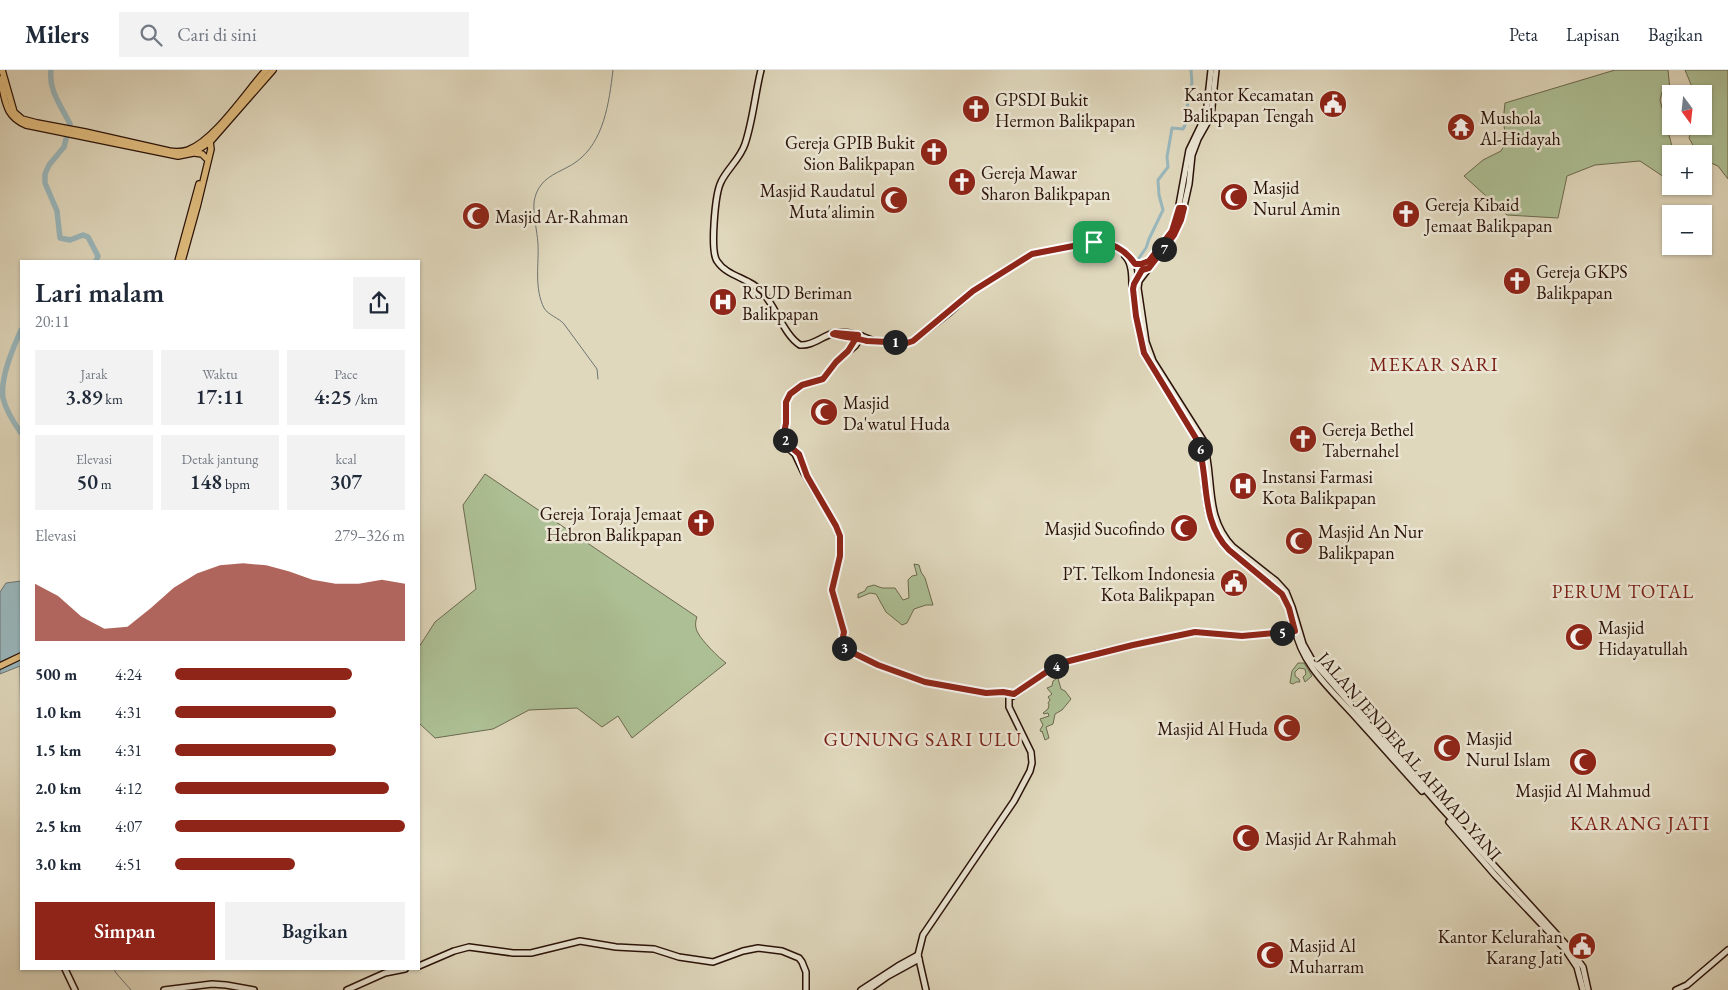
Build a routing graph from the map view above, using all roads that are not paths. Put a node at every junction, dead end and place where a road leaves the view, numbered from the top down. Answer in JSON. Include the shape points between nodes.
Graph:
{"nodes":[{"id":1,"x":2,"y":70,"type":"edge"},
{"id":2,"x":266,"y":70,"type":"edge"},
{"id":3,"x":273,"y":70,"type":"edge"},
{"id":4,"x":761,"y":70,"type":"edge"},
{"id":5,"x":1211,"y":70,"type":"edge"},
{"id":6,"x":1216,"y":70,"type":"edge"},
{"id":7,"x":0,"y":79,"type":"edge"},
{"id":8,"x":60,"y":130,"type":"junction"},
{"id":9,"x":77,"y":133,"type":"junction"},
{"id":10,"x":206,"y":142,"type":"junction"},
{"id":11,"x":193,"y":153,"type":"junction"},
{"id":12,"x":206,"y":158,"type":"junction"},
{"id":13,"x":1181,"y":208,"type":"junction"},
{"id":14,"x":1115,"y":246,"type":"junction"},
{"id":15,"x":178,"y":260,"type":"edge"},
{"id":16,"x":182,"y":260,"type":"edge"},
{"id":17,"x":1149,"y":261,"type":"junction"},
{"id":18,"x":1135,"y":264,"type":"junction"},
{"id":19,"x":1149,"y":268,"type":"junction"},
{"id":20,"x":1137,"y":270,"type":"junction"},
{"id":21,"x":1139,"y":279,"type":"junction"},
{"id":22,"x":1133,"y":289,"type":"junction"},
{"id":23,"x":859,"y":337,"type":"junction"},
{"id":24,"x":1292,"y":620,"type":"junction"},
{"id":25,"x":1295,"y":631,"type":"junction"},
{"id":26,"x":20,"y":658,"type":"edge"},
{"id":27,"x":0,"y":668,"type":"edge"},
{"id":28,"x":1012,"y":695,"type":"junction"},
{"id":29,"x":921,"y":941,"type":"junction"},
{"id":30,"x":1728,"y":950,"type":"edge"},
{"id":31,"x":919,"y":957,"type":"junction"},
{"id":32,"x":907,"y":963,"type":"junction"},
{"id":33,"x":420,"y":966,"type":"edge"},
{"id":34,"x":922,"y":968,"type":"junction"},
{"id":35,"x":65,"y":970,"type":"edge"},
{"id":36,"x":400,"y":970,"type":"edge"},
{"id":37,"x":75,"y":990,"type":"edge"},
{"id":38,"x":164,"y":990,"type":"edge"},
{"id":39,"x":254,"y":990,"type":"edge"},
{"id":40,"x":347,"y":990,"type":"edge"},
{"id":41,"x":804,"y":990,"type":"edge"},
{"id":42,"x":861,"y":990,"type":"edge"},
{"id":43,"x":868,"y":990,"type":"edge"},
{"id":44,"x":926,"y":990,"type":"edge"},
{"id":45,"x":1583,"y":990,"type":"edge"},
{"id":46,"x":1588,"y":990,"type":"edge"},
{"id":47,"x":1676,"y":990,"type":"edge"}],
"edges":[{"from":1,"to":8,"type":"main road","via":[[18,116]]},
{"from":2,"to":10,"type":"main road"},
{"from":3,"to":10,"type":"main road"},
{"from":4,"to":23,"type":"main road","via":[[744,147],[718,188],[714,255],[724,268],[762,292],[800,345],[808,345],[833,334]]},
{"from":5,"to":13,"type":"main road","name":"JALAN JENDERAL AHMAD YANI","via":[[1206,112],[1189,150]]},
{"from":6,"to":13,"type":"main road","name":"JALAN JENDERAL AHMAD YANI","via":[[1211,116],[1192,155],[1189,184]]},
{"from":7,"to":8,"type":"main road","via":[[12,116],[26,125]]},
{"from":8,"to":9,"type":"main road"},
{"from":9,"to":10,"type":"main road","via":[[174,152],[186,151]]},
{"from":9,"to":11,"type":"main road","via":[[168,156]]},
{"from":10,"to":11,"type":"main road"},
{"from":10,"to":12,"type":"main road"},
{"from":10,"to":16,"type":"main road","via":[[211,149]]},
{"from":11,"to":12,"type":"main road"},
{"from":12,"to":15,"type":"main road"},
{"from":13,"to":17,"type":"main road","name":"JALAN JENDERAL AHMAD YANI","via":[[1172,231]]},
{"from":13,"to":19,"type":"main road","name":"JALAN JENDERAL AHMAD YANI","via":[[1181,220],[1174,235]]},
{"from":14,"to":18,"type":"main road"},
{"from":14,"to":20,"type":"main road"},
{"from":14,"to":23,"type":"main road","via":[[1094,242],[1032,254],[973,291],[913,341],[874,341]]},
{"from":17,"to":18,"type":"main road"},
{"from":17,"to":20,"type":"main road","name":"JALAN JENDERAL AHMAD YANI"},
{"from":18,"to":20,"type":"main road"},
{"from":19,"to":20,"type":"main road"},
{"from":19,"to":21,"type":"main road","name":"JALAN JENDERAL AHMAD YANI"},
{"from":20,"to":21,"type":"main road","name":"JALAN JENDERAL AHMAD YANI"},
{"from":20,"to":22,"type":"main road"},
{"from":21,"to":22,"type":"main road","name":"JALAN JENDERAL AHMAD YANI"},
{"from":21,"to":46,"type":"main road","name":"JALAN JENDERAL AHMAD YANI","via":[[1149,351],[1202,440],[1207,453],[1212,505],[1218,526],[1227,540],[1276,581],[1290,599],[1303,644],[1312,660],[1569,948],[1582,967]]},
{"from":22,"to":24,"type":"main road","name":"JALAN JENDERAL AHMAD YANI","via":[[1144,353],[1197,440],[1202,454],[1214,530],[1229,550],[1282,594]]},
{"from":23,"to":28,"type":"main road","via":[[855,346],[836,362],[823,379],[802,385],[790,394],[786,402],[784,433],[787,444],[799,454],[840,539],[840,556],[832,590],[844,632],[841,647],[925,682]]},
{"from":24,"to":25,"type":"main road","name":"JALAN JENDERAL AHMAD YANI"},
{"from":24,"to":28,"type":"main road","via":[[1285,630],[1243,634],[1195,629],[1080,655],[1051,666]]},
{"from":25,"to":28,"type":"main road","via":[[1242,636],[1195,632],[1123,647],[1062,663]]},
{"from":25,"to":45,"type":"main road","name":"JALAN JENDERAL AHMAD YANI","via":[[1302,651],[1318,674],[1495,875],[1565,949],[1577,967]]},
{"from":26,"to":27,"type":"main road"},
{"from":28,"to":29,"type":"main road","via":[[1008,703],[1031,752],[1030,772],[1014,801],[927,927]]},
{"from":29,"to":31,"type":"main road"},
{"from":29,"to":32,"type":"main road"},
{"from":30,"to":47,"type":"main road","via":[[1687,985]]},
{"from":31,"to":32,"type":"main road"},
{"from":31,"to":34,"type":"main road"},
{"from":32,"to":34,"type":"main road"},
{"from":32,"to":42,"type":"main road"},
{"from":32,"to":43,"type":"main road"},
{"from":33,"to":41,"type":"main road","via":[[465,948],[531,954],[580,941],[654,949],[713,962],[753,948],[774,949],[802,962]]},
{"from":34,"to":44,"type":"main road"},
{"from":35,"to":37,"type":"main road"},
{"from":36,"to":40,"type":"main road"},
{"from":38,"to":39,"type":"main road","via":[[212,984]]}]}
